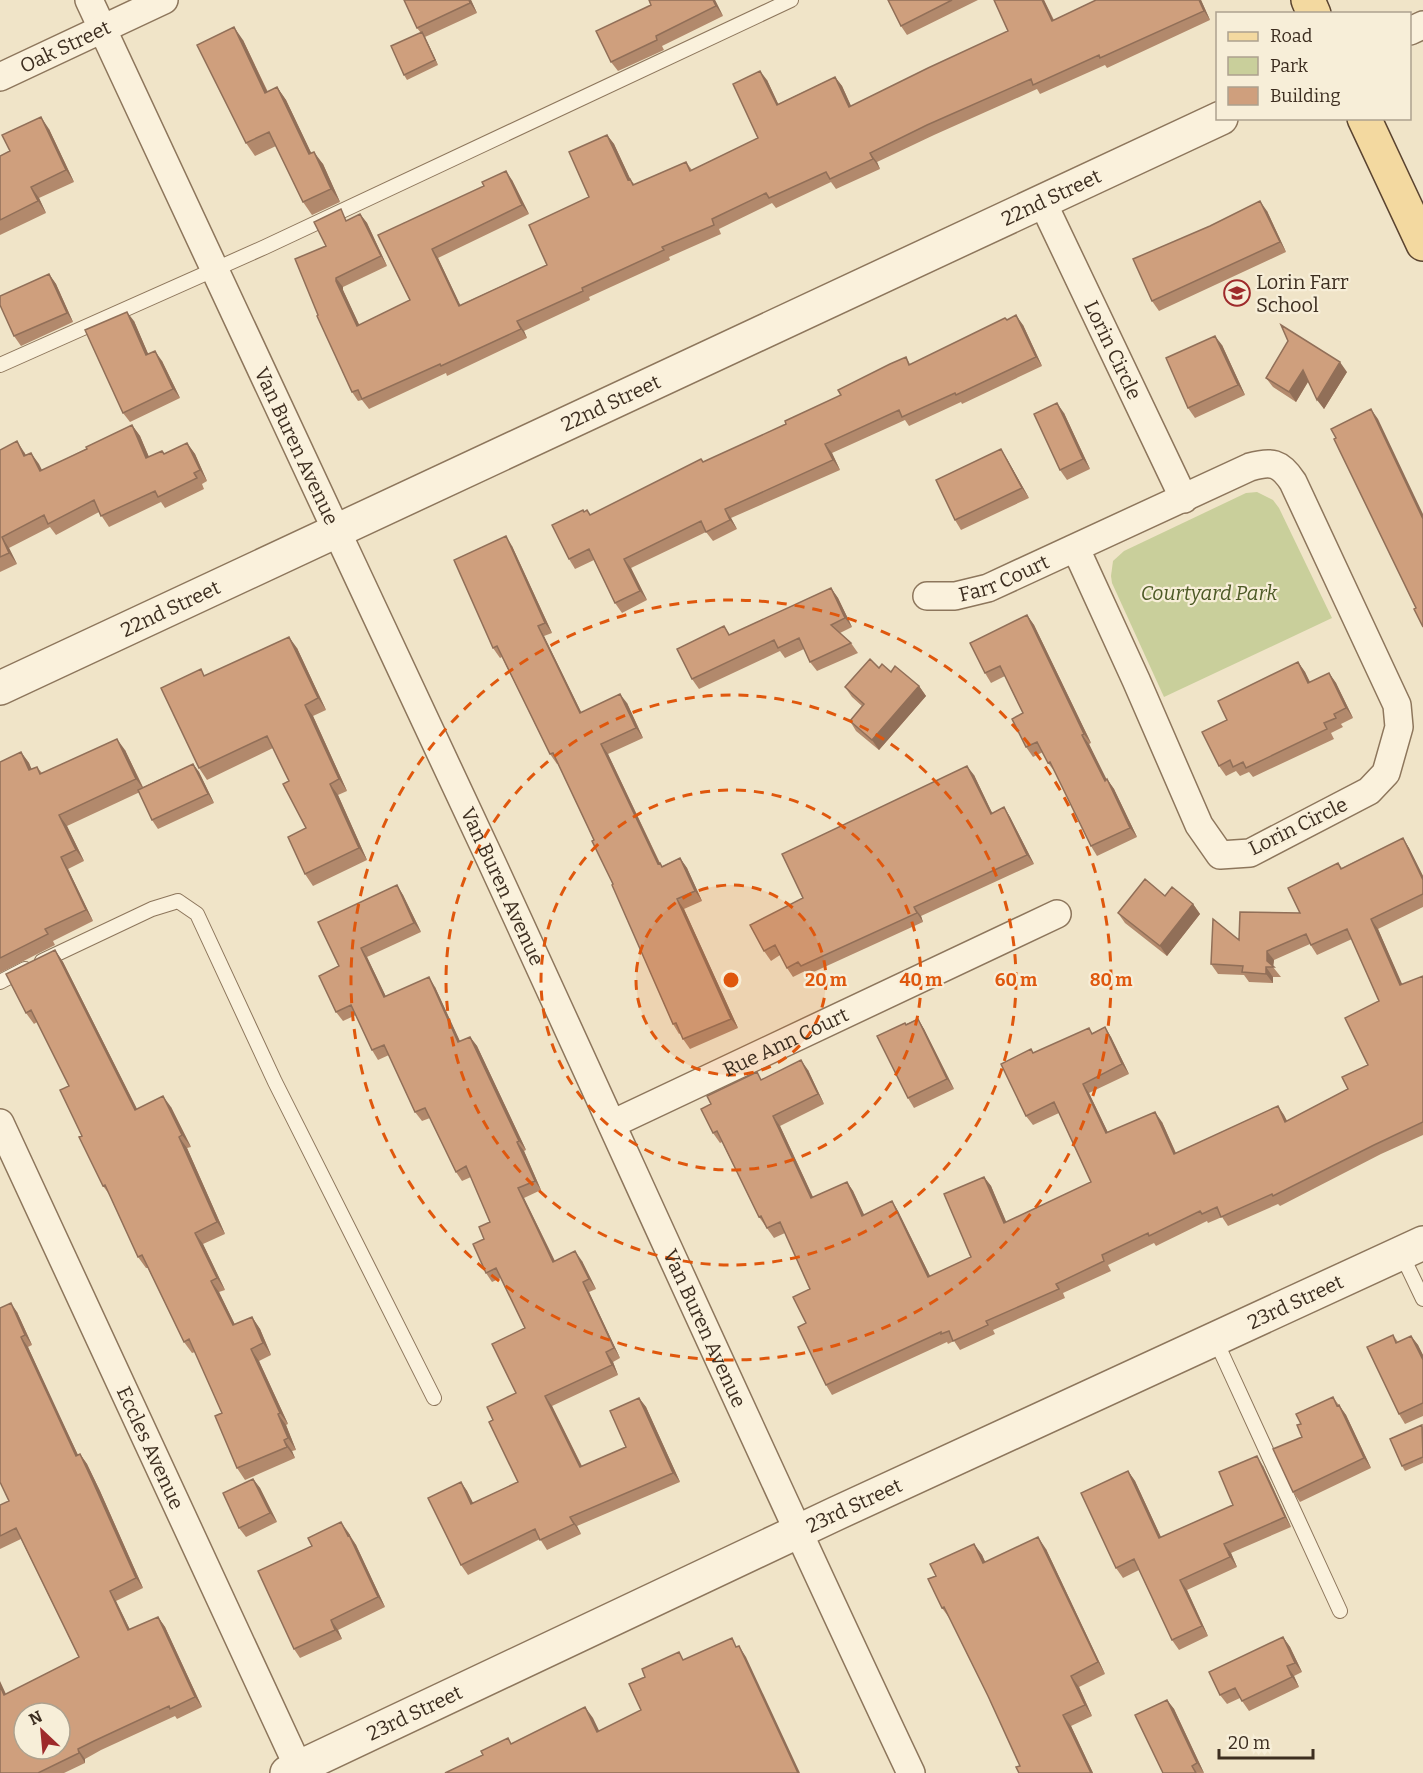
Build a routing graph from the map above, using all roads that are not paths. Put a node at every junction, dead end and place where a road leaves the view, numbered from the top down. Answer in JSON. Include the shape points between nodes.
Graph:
{"nodes":[{"id":1,"x":89,"y":0,"type":"edge"},
{"id":2,"x":164,"y":0,"type":"edge"},
{"id":3,"x":790,"y":0,"type":"edge"},
{"id":4,"x":102,"y":28,"type":"junction"},
{"id":5,"x":0,"y":77,"type":"edge"},
{"id":6,"x":1217,"y":120,"type":"edge"},
{"id":7,"x":1365,"y":120,"type":"edge"},
{"id":8,"x":1042,"y":201,"type":"junction"},
{"id":9,"x":1423,"y":244,"type":"edge"},
{"id":10,"x":215,"y":269,"type":"junction"},
{"id":11,"x":0,"y":365,"type":"edge"},
{"id":12,"x":1184,"y":499,"type":"junction"},
{"id":13,"x":337,"y":531,"type":"junction"},
{"id":14,"x":1076,"y":549,"type":"junction"},
{"id":15,"x":927,"y":596,"type":"dead end"},
{"id":16,"x":0,"y":688,"type":"edge"},
{"id":17,"x":1057,"y":914,"type":"dead end"},
{"id":18,"x":0,"y":982,"type":"edge"},
{"id":19,"x":0,"y":1123,"type":"edge"},
{"id":20,"x":612,"y":1124,"type":"junction"},
{"id":21,"x":1412,"y":1248,"type":"edge"},
{"id":22,"x":1423,"y":1299,"type":"edge"},
{"id":23,"x":1215,"y":1339,"type":"junction"},
{"id":24,"x":434,"y":1398,"type":"dead end"},
{"id":25,"x":797,"y":1532,"type":"junction"},
{"id":26,"x":1340,"y":1611,"type":"dead end"},
{"id":27,"x":296,"y":1771,"type":"edge"},
{"id":28,"x":911,"y":1773,"type":"edge"}],
"edges":[{"from":1,"to":4,"type":"street","name":"Van Buren Avenue"},
{"from":2,"to":4,"type":"street","name":"Oak Street"},
{"from":3,"to":10,"type":"lane"},
{"from":4,"to":5,"type":"street","name":"Oak Street"},
{"from":4,"to":10,"type":"street","name":"Van Buren Avenue"},
{"from":6,"to":8,"type":"street","name":"22nd Street"},
{"from":7,"to":9,"type":"main road"},
{"from":8,"to":12,"type":"street","name":"Lorin Circle"},
{"from":8,"to":13,"type":"street","name":"22nd Street"},
{"from":10,"to":11,"type":"lane"},
{"from":10,"to":13,"type":"street","name":"Van Buren Avenue"},
{"from":12,"to":14,"type":"street","name":"Lorin Circle"},
{"from":12,"to":14,"type":"street","name":"Lorin Circle","via":[[1257,465],[1276,464],[1286,471],[1397,705],[1399,727],[1386,773],[1369,791],[1250,853],[1221,855],[1199,825]]},
{"from":13,"to":16,"type":"street","name":"22nd Street"},
{"from":13,"to":20,"type":"street","name":"Van Buren Avenue"},
{"from":14,"to":15,"type":"street","name":"Farr Court","via":[[988,588],[955,596]]},
{"from":17,"to":20,"type":"street","name":"Rue Ann Court"},
{"from":18,"to":24,"type":"lane","via":[[152,909],[178,901],[197,914],[275,1082]]},
{"from":19,"to":27,"type":"street","name":"Eccles Avenue"},
{"from":20,"to":25,"type":"street","name":"Van Buren Avenue"},
{"from":21,"to":22,"type":"lane"},
{"from":21,"to":23,"type":"street","name":"23rd Street"},
{"from":23,"to":25,"type":"street","name":"23rd Street"},
{"from":23,"to":26,"type":"lane"},
{"from":25,"to":27,"type":"street","name":"23rd Street"},
{"from":25,"to":28,"type":"street","name":"Van Buren Avenue"}]}
